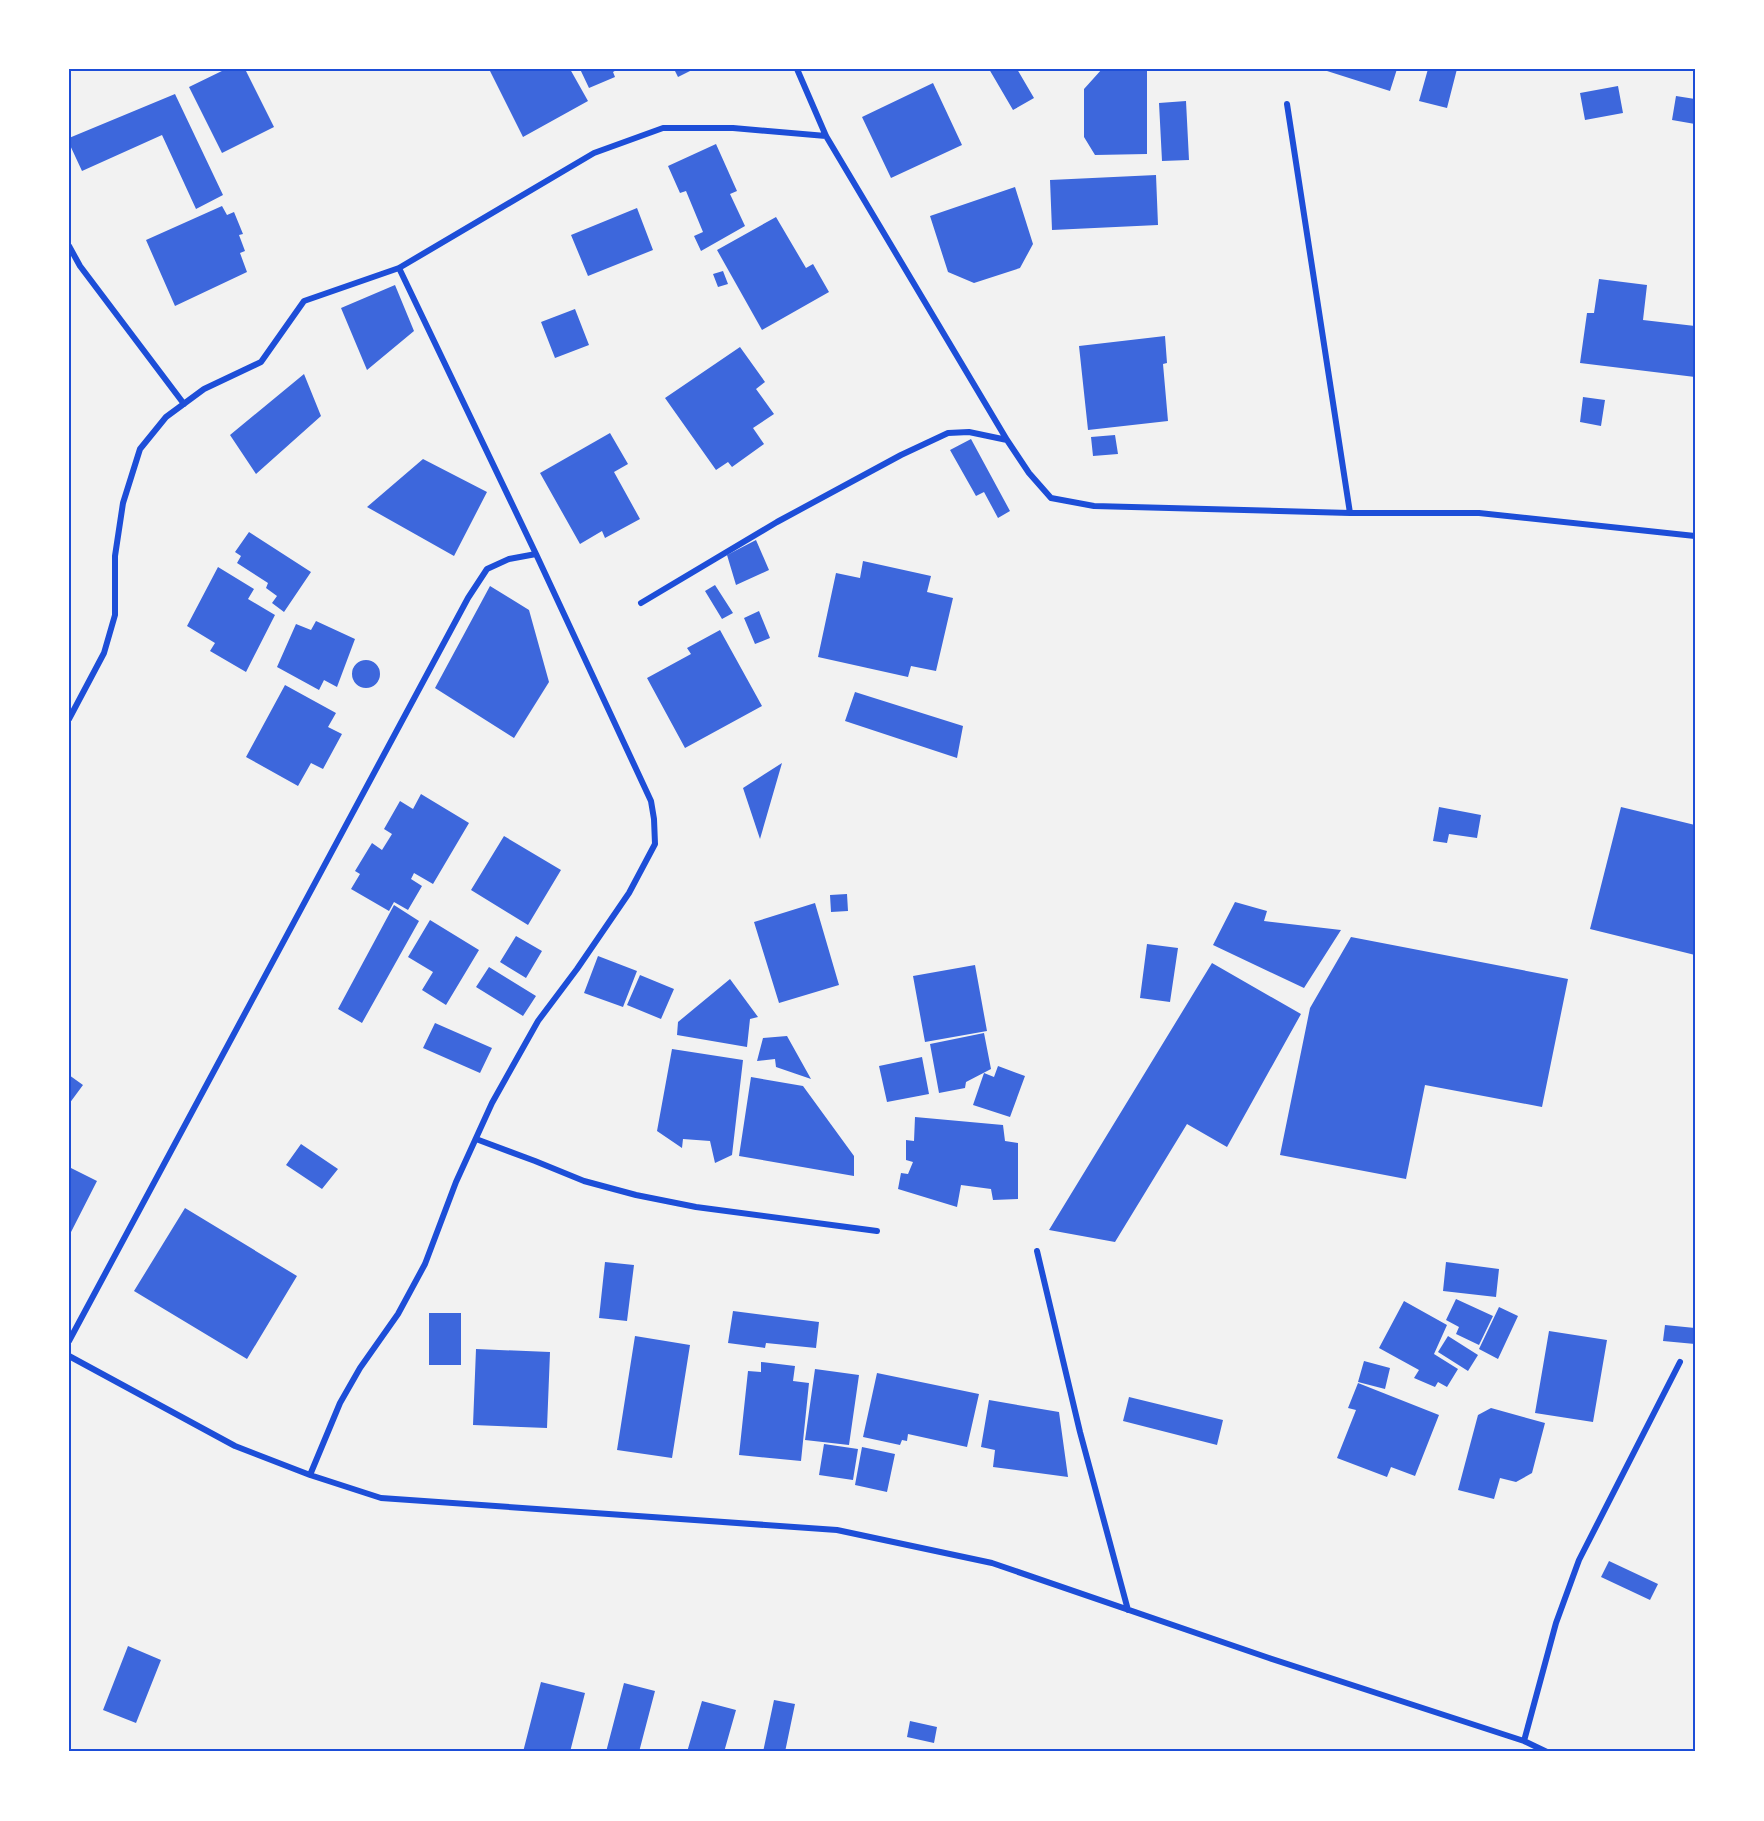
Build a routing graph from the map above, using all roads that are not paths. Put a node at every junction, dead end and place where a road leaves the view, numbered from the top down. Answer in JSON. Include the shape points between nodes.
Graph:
{"nodes":[{"id":1,"x":797,"y":69,"type":"edge"},
{"id":2,"x":1287,"y":104,"type":"dead end"},
{"id":3,"x":826,"y":136,"type":"junction"},
{"id":4,"x":69,"y":246,"type":"edge"},
{"id":5,"x":399,"y":268,"type":"junction"},
{"id":6,"x":184,"y":404,"type":"junction"},
{"id":7,"x":1007,"y":440,"type":"junction"},
{"id":8,"x":1350,"y":513,"type":"junction"},
{"id":9,"x":1695,"y":536,"type":"edge"},
{"id":10,"x":536,"y":554,"type":"junction"},
{"id":11,"x":641,"y":603,"type":"dead end"},
{"id":12,"x":69,"y":719,"type":"edge"},
{"id":13,"x":476,"y":1140,"type":"junction"},
{"id":14,"x":877,"y":1231,"type":"dead end"},
{"id":15,"x":1037,"y":1251,"type":"dead end"},
{"id":16,"x":69,"y":1341,"type":"edge"},
{"id":17,"x":69,"y":1356,"type":"edge"},
{"id":18,"x":1680,"y":1362,"type":"dead end"},
{"id":19,"x":310,"y":1475,"type":"junction"},
{"id":20,"x":1128,"y":1610,"type":"junction"},
{"id":21,"x":1524,"y":1741,"type":"junction"},
{"id":22,"x":1547,"y":1752,"type":"edge"}],
"edges":[{"from":1,"to":3,"type":"street"},
{"from":2,"to":8,"type":"street"},
{"from":3,"to":5,"type":"street","via":[[733,128],[663,128],[594,153]]},
{"from":3,"to":7,"type":"street"},
{"from":4,"to":6,"type":"street"},
{"from":5,"to":6,"type":"street","via":[[304,302],[261,362],[204,389]]},
{"from":5,"to":10,"type":"street"},
{"from":6,"to":12,"type":"street","via":[[166,417],[140,449],[123,503],[115,556],[115,615],[104,653]]},
{"from":7,"to":8,"type":"street","via":[[1051,498],[1094,506]]},
{"from":7,"to":11,"type":"street","via":[[969,432],[948,433],[901,454],[777,522]]},
{"from":8,"to":9,"type":"street","via":[[1479,513]]},
{"from":10,"to":13,"type":"street","via":[[651,801],[655,844],[629,893],[538,1021]]},
{"from":10,"to":16,"type":"street","via":[[509,559],[487,569],[468,597]]},
{"from":13,"to":14,"type":"street","via":[[584,1181],[636,1195],[696,1207]]},
{"from":13,"to":19,"type":"street","via":[[425,1264],[398,1314],[340,1403]]},
{"from":15,"to":20,"type":"street"},
{"from":17,"to":19,"type":"street","via":[[235,1446]]},
{"from":18,"to":21,"type":"street","via":[[1579,1560],[1556,1623]]},
{"from":19,"to":20,"type":"street","via":[[381,1498],[837,1530],[993,1563]]},
{"from":20,"to":21,"type":"street"},
{"from":21,"to":22,"type":"street"}]}
